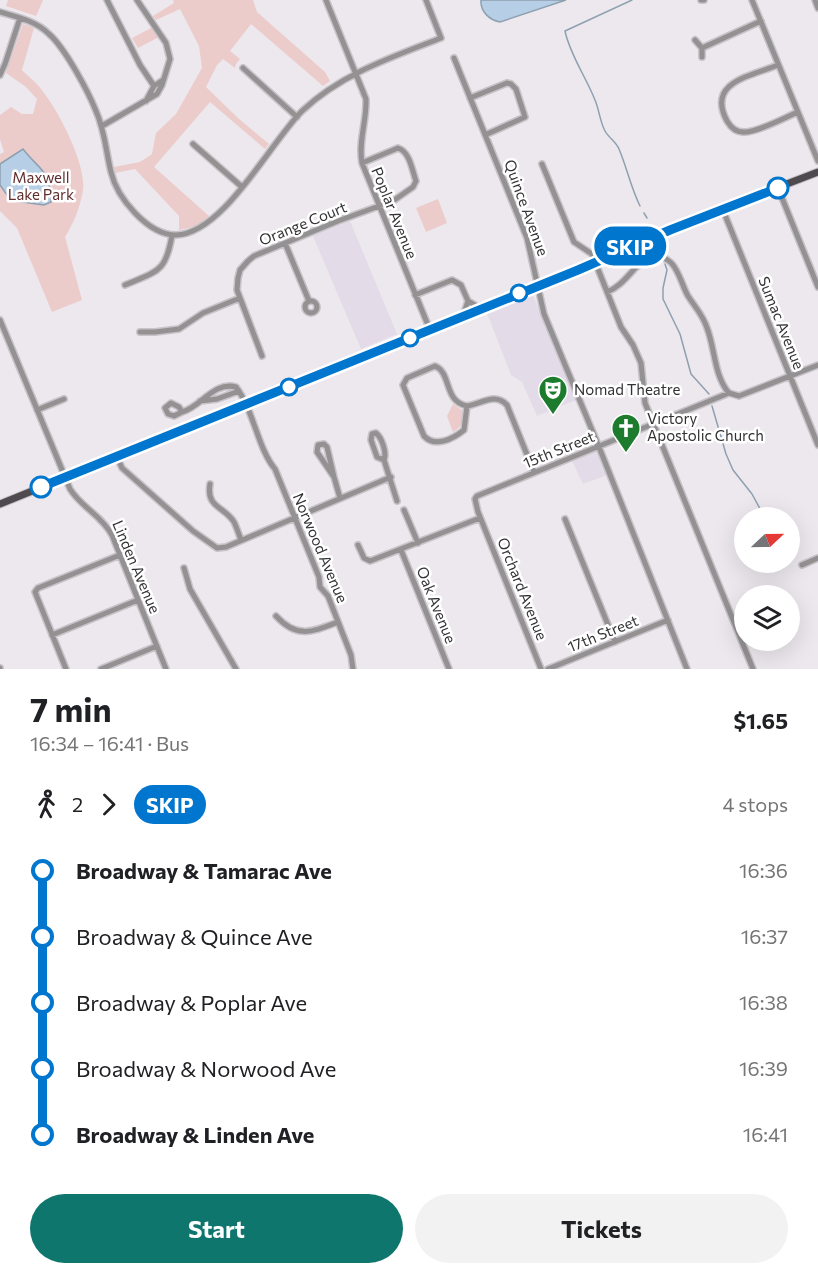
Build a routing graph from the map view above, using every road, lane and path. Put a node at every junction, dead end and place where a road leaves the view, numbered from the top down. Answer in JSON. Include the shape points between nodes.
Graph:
{"nodes":[{"id":1,"x":107,"y":0,"type":"edge"},
{"id":2,"x":137,"y":0,"type":"edge"},
{"id":3,"x":326,"y":0,"type":"edge"},
{"id":4,"x":426,"y":0,"type":"edge"},
{"id":5,"x":752,"y":0,"type":"edge"},
{"id":6,"x":815,"y":0,"type":"edge"},
{"id":7,"x":818,"y":8,"type":"edge"},
{"id":8,"x":0,"y":12,"type":"edge"},
{"id":9,"x":20,"y":18,"type":"junction"},
{"id":10,"x":760,"y":21,"type":"junction"},
{"id":11,"x":695,"y":40,"type":"dead end"},
{"id":12,"x":702,"y":48,"type":"junction"},
{"id":13,"x":702,"y":57,"type":"dead end"},
{"id":14,"x":454,"y":58,"type":"dead end"},
{"id":15,"x":778,"y":65,"type":"junction"},
{"id":16,"x":243,"y":68,"type":"dead end"},
{"id":17,"x":357,"y":74,"type":"junction"},
{"id":18,"x":0,"y":75,"type":"edge"},
{"id":19,"x":163,"y":80,"type":"junction"},
{"id":20,"x":154,"y":86,"type":"junction"},
{"id":21,"x":470,"y":98,"type":"junction"},
{"id":22,"x":146,"y":101,"type":"junction"},
{"id":23,"x":798,"y":112,"type":"junction"},
{"id":24,"x":297,"y":117,"type":"junction"},
{"id":25,"x":102,"y":126,"type":"junction"},
{"id":26,"x":485,"y":135,"type":"junction"},
{"id":27,"x":193,"y":144,"type":"dead end"},
{"id":28,"x":818,"y":161,"type":"edge"},
{"id":29,"x":362,"y":163,"type":"junction"},
{"id":30,"x":542,"y":164,"type":"dead end"},
{"id":31,"x":818,"y":171,"type":"edge"},
{"id":32,"x":242,"y":187,"type":"junction"},
{"id":33,"x":778,"y":188,"type":"junction"},
{"id":34,"x":379,"y":207,"type":"junction"},
{"id":35,"x":723,"y":210,"type":"junction"},
{"id":36,"x":172,"y":235,"type":"junction"},
{"id":37,"x":285,"y":243,"type":"junction"},
{"id":38,"x":595,"y":262,"type":"junction"},
{"id":39,"x":125,"y":285,"type":"dead end"},
{"id":40,"x":538,"y":286,"type":"junction"},
{"id":41,"x":818,"y":286,"type":"edge"},
{"id":42,"x":607,"y":292,"type":"junction"},
{"id":43,"x":415,"y":295,"type":"junction"},
{"id":44,"x":240,"y":298,"type":"junction"},
{"id":45,"x":309,"y":301,"type":"dead end"},
{"id":46,"x":468,"y":301,"type":"junction"},
{"id":47,"x":481,"y":309,"type":"junction"},
{"id":48,"x":463,"y":316,"type":"junction"},
{"id":49,"x":0,"y":320,"type":"edge"},
{"id":50,"x":430,"y":330,"type":"junction"},
{"id":51,"x":140,"y":332,"type":"dead end"},
{"id":52,"x":262,"y":356,"type":"dead end"},
{"id":53,"x":818,"y":365,"type":"edge"},
{"id":54,"x":790,"y":376,"type":"junction"},
{"id":55,"x":729,"y":393,"type":"junction"},
{"id":56,"x":64,"y":399,"type":"dead end"},
{"id":57,"x":247,"y":404,"type":"junction"},
{"id":58,"x":467,"y":406,"type":"junction"},
{"id":59,"x":37,"y":410,"type":"junction"},
{"id":60,"x":182,"y":412,"type":"dead end"},
{"id":61,"x":654,"y":424,"type":"junction"},
{"id":62,"x":818,"y":445,"type":"edge"},
{"id":63,"x":599,"y":447,"type":"junction"},
{"id":64,"x":117,"y":457,"type":"junction"},
{"id":65,"x":384,"y":460,"type":"junction"},
{"id":66,"x":534,"y":472,"type":"junction"},
{"id":67,"x":66,"y":477,"type":"junction"},
{"id":68,"x":334,"y":477,"type":"junction"},
{"id":69,"x":391,"y":477,"type":"junction"},
{"id":70,"x":210,"y":484,"type":"dead end"},
{"id":71,"x":340,"y":498,"type":"junction"},
{"id":72,"x":397,"y":501,"type":"dead end"},
{"id":73,"x":0,"y":504,"type":"edge"},
{"id":74,"x":404,"y":510,"type":"dead end"},
{"id":75,"x":294,"y":518,"type":"junction"},
{"id":76,"x":480,"y":518,"type":"junction"},
{"id":77,"x":565,"y":519,"type":"dead end"},
{"id":78,"x":241,"y":540,"type":"junction"},
{"id":79,"x":418,"y":543,"type":"junction"},
{"id":80,"x":358,"y":544,"type":"dead end"},
{"id":81,"x":401,"y":550,"type":"junction"},
{"id":82,"x":120,"y":555,"type":"junction"},
{"id":83,"x":818,"y":558,"type":"edge"},
{"id":84,"x":802,"y":565,"type":"dead end"},
{"id":85,"x":184,"y":568,"type":"dead end"},
{"id":86,"x":138,"y":600,"type":"junction"},
{"id":87,"x":276,"y":616,"type":"dead end"},
{"id":88,"x":668,"y":620,"type":"junction"},
{"id":89,"x":338,"y":622,"type":"junction"},
{"id":90,"x":52,"y":635,"type":"junction"},
{"id":91,"x":615,"y":642,"type":"junction"},
{"id":92,"x":157,"y":646,"type":"junction"},
{"id":93,"x":66,"y":669,"type":"edge"},
{"id":94,"x":101,"y":669,"type":"edge"},
{"id":95,"x":166,"y":669,"type":"edge"},
{"id":96,"x":236,"y":669,"type":"edge"},
{"id":97,"x":353,"y":669,"type":"edge"},
{"id":98,"x":449,"y":669,"type":"edge"},
{"id":99,"x":542,"y":669,"type":"edge"},
{"id":100,"x":548,"y":669,"type":"edge"},
{"id":101,"x":687,"y":669,"type":"edge"},
{"id":102,"x":753,"y":669,"type":"edge"}],
"edges":[{"from":1,"to":20,"type":"street"},
{"from":2,"to":19,"type":"street","via":[[169,51]]},
{"from":3,"to":17,"type":"street","name":"Poplar Avenue"},
{"from":4,"to":17,"type":"street","via":[[441,38]]},
{"from":5,"to":10,"type":"street"},
{"from":6,"to":7,"type":"street"},
{"from":8,"to":9,"type":"street"},
{"from":9,"to":18,"type":"street"},
{"from":9,"to":25,"type":"street","via":[[38,25],[54,39],[91,99]]},
{"from":10,"to":12,"type":"street"},
{"from":10,"to":15,"type":"street"},
{"from":11,"to":12,"type":"street"},
{"from":12,"to":13,"type":"street"},
{"from":14,"to":21,"type":"street","name":"Quince Avenue"},
{"from":15,"to":23,"type":"street"},
{"from":15,"to":23,"type":"street","via":[[731,84],[721,97],[721,108],[733,129],[746,132]]},
{"from":16,"to":24,"type":"street"},
{"from":17,"to":24,"type":"street","via":[[331,87]]},
{"from":17,"to":29,"type":"street","name":"Poplar Avenue","via":[[367,108],[360,143]]},
{"from":19,"to":20,"type":"street"},
{"from":19,"to":22,"type":"street","via":[[157,94]]},
{"from":20,"to":22,"type":"street"},
{"from":21,"to":26,"type":"street","name":"Quince Avenue"},
{"from":21,"to":26,"type":"street","via":[[507,83],[516,88],[525,117]]},
{"from":22,"to":25,"type":"street"},
{"from":23,"to":28,"type":"street"},
{"from":24,"to":32,"type":"street"},
{"from":25,"to":36,"type":"street","via":[[111,171],[120,192],[148,226]]},
{"from":26,"to":40,"type":"street","name":"Quince Avenue","via":[[527,238]]},
{"from":27,"to":32,"type":"street"},
{"from":29,"to":34,"type":"street","name":"Poplar Avenue"},
{"from":29,"to":34,"type":"street","name":"Orange Court","via":[[398,148],[406,152],[416,181],[402,195]]},
{"from":30,"to":38,"type":"street","via":[[574,242],[588,251]]},
{"from":31,"to":33,"type":"main road"},
{"from":32,"to":36,"type":"street","via":[[200,228]]},
{"from":33,"to":35,"type":"main road"},
{"from":33,"to":41,"type":"street"},
{"from":34,"to":37,"type":"street","name":"Orange Court"},
{"from":34,"to":43,"type":"street","name":"Poplar Avenue"},
{"from":35,"to":38,"type":"main road"},
{"from":35,"to":54,"type":"street","name":"Sumac Avenue"},
{"from":36,"to":39,"type":"street","via":[[169,254],[161,268]]},
{"from":37,"to":44,"type":"street","name":"Orange Court","via":[[254,256],[240,270]]},
{"from":37,"to":45,"type":"street"},
{"from":38,"to":40,"type":"main road"},
{"from":38,"to":42,"type":"street"},
{"from":40,"to":47,"type":"main road"},
{"from":40,"to":63,"type":"street","name":"Quince Avenue","via":[[544,314]]},
{"from":42,"to":55,"type":"street","via":[[621,285],[645,260],[662,258],[673,264],[707,325],[715,361]]},
{"from":42,"to":61,"type":"street","via":[[641,363],[644,398]]},
{"from":43,"to":46,"type":"street","via":[[452,280],[461,285]]},
{"from":43,"to":50,"type":"street","name":"Poplar Avenue"},
{"from":44,"to":51,"type":"street","via":[[203,313],[179,329]]},
{"from":44,"to":52,"type":"street"},
{"from":46,"to":47,"type":"street"},
{"from":46,"to":48,"type":"street"},
{"from":47,"to":48,"type":"main road"},
{"from":48,"to":50,"type":"main road"},
{"from":49,"to":59,"type":"street","name":"Linden Avenue"},
{"from":50,"to":57,"type":"main road"},
{"from":53,"to":54,"type":"street","name":"15th Street"},
{"from":54,"to":55,"type":"street","name":"15th Street","via":[[739,396]]},
{"from":54,"to":62,"type":"street","name":"Sumac Avenue"},
{"from":55,"to":61,"type":"street","name":"15th Street"},
{"from":56,"to":59,"type":"street"},
{"from":57,"to":60,"type":"street","name":"Norwood Avenue","via":[[236,387],[228,386],[205,395]]},
{"from":57,"to":64,"type":"main road"},
{"from":57,"to":75,"type":"street","name":"Norwood Avenue"},
{"from":58,"to":58,"type":"street","via":[[464,430],[441,442],[432,442],[424,436],[404,380],[432,367],[439,368],[453,399]]},
{"from":58,"to":66,"type":"street","via":[[492,399],[503,401]]},
{"from":59,"to":67,"type":"street","name":"Linden Avenue"},
{"from":61,"to":63,"type":"street","name":"15th Street"},
{"from":61,"to":102,"type":"street"},
{"from":63,"to":66,"type":"street","name":"15th Street"},
{"from":63,"to":88,"type":"street","name":"Quince Avenue"},
{"from":64,"to":67,"type":"main road"},
{"from":64,"to":78,"type":"street","via":[[122,468],[213,546],[222,548]]},
{"from":65,"to":65,"type":"street","via":[[377,457],[372,434],[380,438]]},
{"from":65,"to":69,"type":"street"},
{"from":66,"to":76,"type":"street","name":"15th Street","via":[[477,496],[474,502]]},
{"from":67,"to":73,"type":"main road"},
{"from":67,"to":82,"type":"street","name":"Linden Avenue","via":[[74,496],[105,523]]},
{"from":68,"to":68,"type":"street","via":[[317,452],[318,445],[327,447]]},
{"from":68,"to":71,"type":"street"},
{"from":69,"to":71,"type":"street"},
{"from":69,"to":72,"type":"street"},
{"from":70,"to":78,"type":"street","via":[[208,494],[233,521]]},
{"from":71,"to":75,"type":"street"},
{"from":74,"to":79,"type":"street"},
{"from":75,"to":78,"type":"street"},
{"from":75,"to":89,"type":"street","name":"Norwood Avenue"},
{"from":76,"to":79,"type":"street"},
{"from":76,"to":99,"type":"street","name":"Orchard Avenue"},
{"from":77,"to":91,"type":"street"},
{"from":79,"to":81,"type":"street"},
{"from":80,"to":81,"type":"street","via":[[367,561]]},
{"from":81,"to":98,"type":"street","name":"Oak Avenue"},
{"from":82,"to":86,"type":"street","name":"Linden Avenue"},
{"from":82,"to":90,"type":"street","via":[[38,588],[35,592]]},
{"from":83,"to":84,"type":"street"},
{"from":85,"to":96,"type":"street","via":[[190,589]]},
{"from":86,"to":90,"type":"street"},
{"from":86,"to":92,"type":"street","name":"Linden Avenue"},
{"from":87,"to":89,"type":"street","via":[[302,632]]},
{"from":88,"to":91,"type":"street","name":"17th Street"},
{"from":88,"to":101,"type":"street","name":"Quince Avenue"},
{"from":89,"to":97,"type":"street","name":"Norwood Avenue"},
{"from":90,"to":93,"type":"street"},
{"from":91,"to":100,"type":"street","name":"17th Street"},
{"from":92,"to":94,"type":"street"},
{"from":92,"to":95,"type":"street","name":"Linden Avenue"}]}
